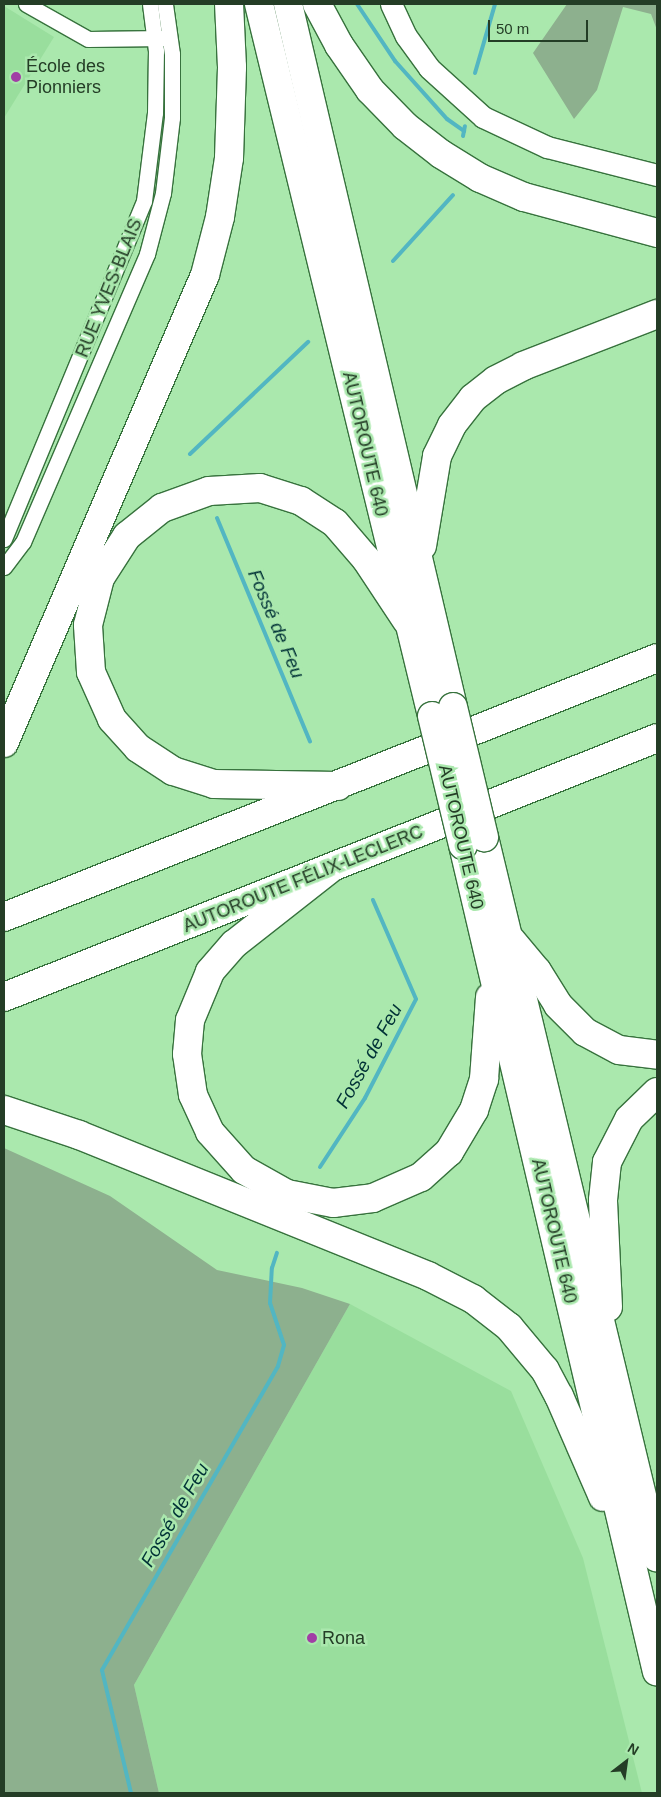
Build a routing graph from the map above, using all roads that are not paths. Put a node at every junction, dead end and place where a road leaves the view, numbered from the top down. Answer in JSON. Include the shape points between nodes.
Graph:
{"nodes":[{"id":1,"x":26,"y":4,"type":"edge"},
{"id":2,"x":150,"y":4,"type":"edge"},
{"id":3,"x":165,"y":4,"type":"edge"},
{"id":4,"x":229,"y":4,"type":"edge"},
{"id":5,"x":259,"y":4,"type":"edge"},
{"id":6,"x":288,"y":4,"type":"edge"},
{"id":7,"x":317,"y":4,"type":"edge"},
{"id":8,"x":391,"y":4,"type":"edge"},
{"id":9,"x":171,"y":37,"type":"junction"},
{"id":10,"x":155,"y":39,"type":"junction"},
{"id":11,"x":657,"y":175,"type":"edge"},
{"id":12,"x":657,"y":234,"type":"edge"},
{"id":13,"x":657,"y":314,"type":"edge"},
{"id":14,"x":4,"y":539,"type":"edge"},
{"id":15,"x":420,"y":563,"type":"junction"},
{"id":16,"x":4,"y":567,"type":"edge"},
{"id":17,"x":407,"y":621,"type":"junction"},
{"id":18,"x":657,"y":658,"type":"edge"},
{"id":19,"x":442,"y":712,"type":"junction"},
{"id":20,"x":653,"y":740,"type":"edge"},
{"id":21,"x":4,"y":743,"type":"edge"},
{"id":22,"x":338,"y":786,"type":"junction"},
{"id":23,"x":473,"y":841,"type":"junction"},
{"id":24,"x":331,"y":868,"type":"junction"},
{"id":25,"x":4,"y":917,"type":"edge"},
{"id":26,"x":508,"y":936,"type":"junction"},
{"id":27,"x":492,"y":970,"type":"junction"},
{"id":28,"x":4,"y":997,"type":"edge"},
{"id":29,"x":657,"y":1055,"type":"edge"},
{"id":30,"x":657,"y":1092,"type":"edge"},
{"id":31,"x":4,"y":1110,"type":"edge"},
{"id":32,"x":608,"y":1353,"type":"junction"},
{"id":33,"x":644,"y":1560,"type":"edge"},
{"id":34,"x":657,"y":1672,"type":"edge"}],
"edges":[{"from":1,"to":10,"type":"street","via":[[88,39]]},
{"from":2,"to":10,"type":"street","name":"RUE YVES-BLAIS"},
{"from":3,"to":9,"type":"street","name":"RUE YVES-BLAIS"},
{"from":4,"to":21,"type":"highway","via":[[232,67],[230,144],[224,197],[208,266]]},
{"from":5,"to":17,"type":"highway","name":"AUTOROUTE 640"},
{"from":6,"to":15,"type":"highway","name":"AUTOROUTE 640"},
{"from":7,"to":12,"type":"highway","via":[[338,45],[370,90],[405,126],[441,154],[480,178],[524,197]]},
{"from":8,"to":11,"type":"street","via":[[406,36],[429,68],[483,117],[547,147]]},
{"from":9,"to":10,"type":"street"},
{"from":9,"to":16,"type":"street","name":"RUE YVES-BLAIS","via":[[173,100],[169,155],[146,254],[23,542]]},
{"from":10,"to":14,"type":"street","name":"RUE YVES-BLAIS","via":[[154,133],[144,201]]},
{"from":13,"to":15,"type":"highway","via":[[523,366],[473,398],[452,424],[438,456]]},
{"from":15,"to":19,"type":"highway","name":"AUTOROUTE 640"},
{"from":17,"to":19,"type":"highway","name":"AUTOROUTE 640"},
{"from":17,"to":22,"type":"highway","via":[[366,558],[335,523],[300,501],[260,488],[208,491],[162,508],[127,536],[100,578],[88,625],[91,672],[112,719],[138,748],[173,771],[214,784]]},
{"from":18,"to":22,"type":"highway"},
{"from":19,"to":23,"type":"highway","name":"AUTOROUTE 640","bridge":true},
{"from":20,"to":24,"type":"highway","name":"AUTOROUTE FÉLIX-LECLERC"},
{"from":22,"to":25,"type":"highway"},
{"from":23,"to":26,"type":"highway","name":"AUTOROUTE 640"},
{"from":23,"to":27,"type":"highway","name":"AUTOROUTE 640"},
{"from":24,"to":27,"type":"highway","via":[[234,944],[210,972],[190,1020],[187,1042],[189,1075],[203,1119],[227,1154],[264,1184],[311,1200],[359,1201],[409,1184],[440,1161],[468,1123],[481,1088]]},
{"from":24,"to":28,"type":"highway","name":"AUTOROUTE FÉLIX-LECLERC"},
{"from":26,"to":29,"type":"highway","via":[[537,971],[558,1005],[585,1032],[619,1050]]},
{"from":26,"to":32,"type":"highway","name":"AUTOROUTE 640"},
{"from":27,"to":33,"type":"highway","name":"AUTOROUTE 640"},
{"from":30,"to":32,"type":"highway","via":[[629,1119],[607,1162],[603,1200]]},
{"from":31,"to":33,"type":"highway","via":[[79,1135],[428,1276],[485,1307],[529,1348],[552,1382]]},
{"from":32,"to":33,"type":"highway","name":"AUTOROUTE 640"},
{"from":33,"to":34,"type":"highway","name":"AUTOROUTE 640"}]}
